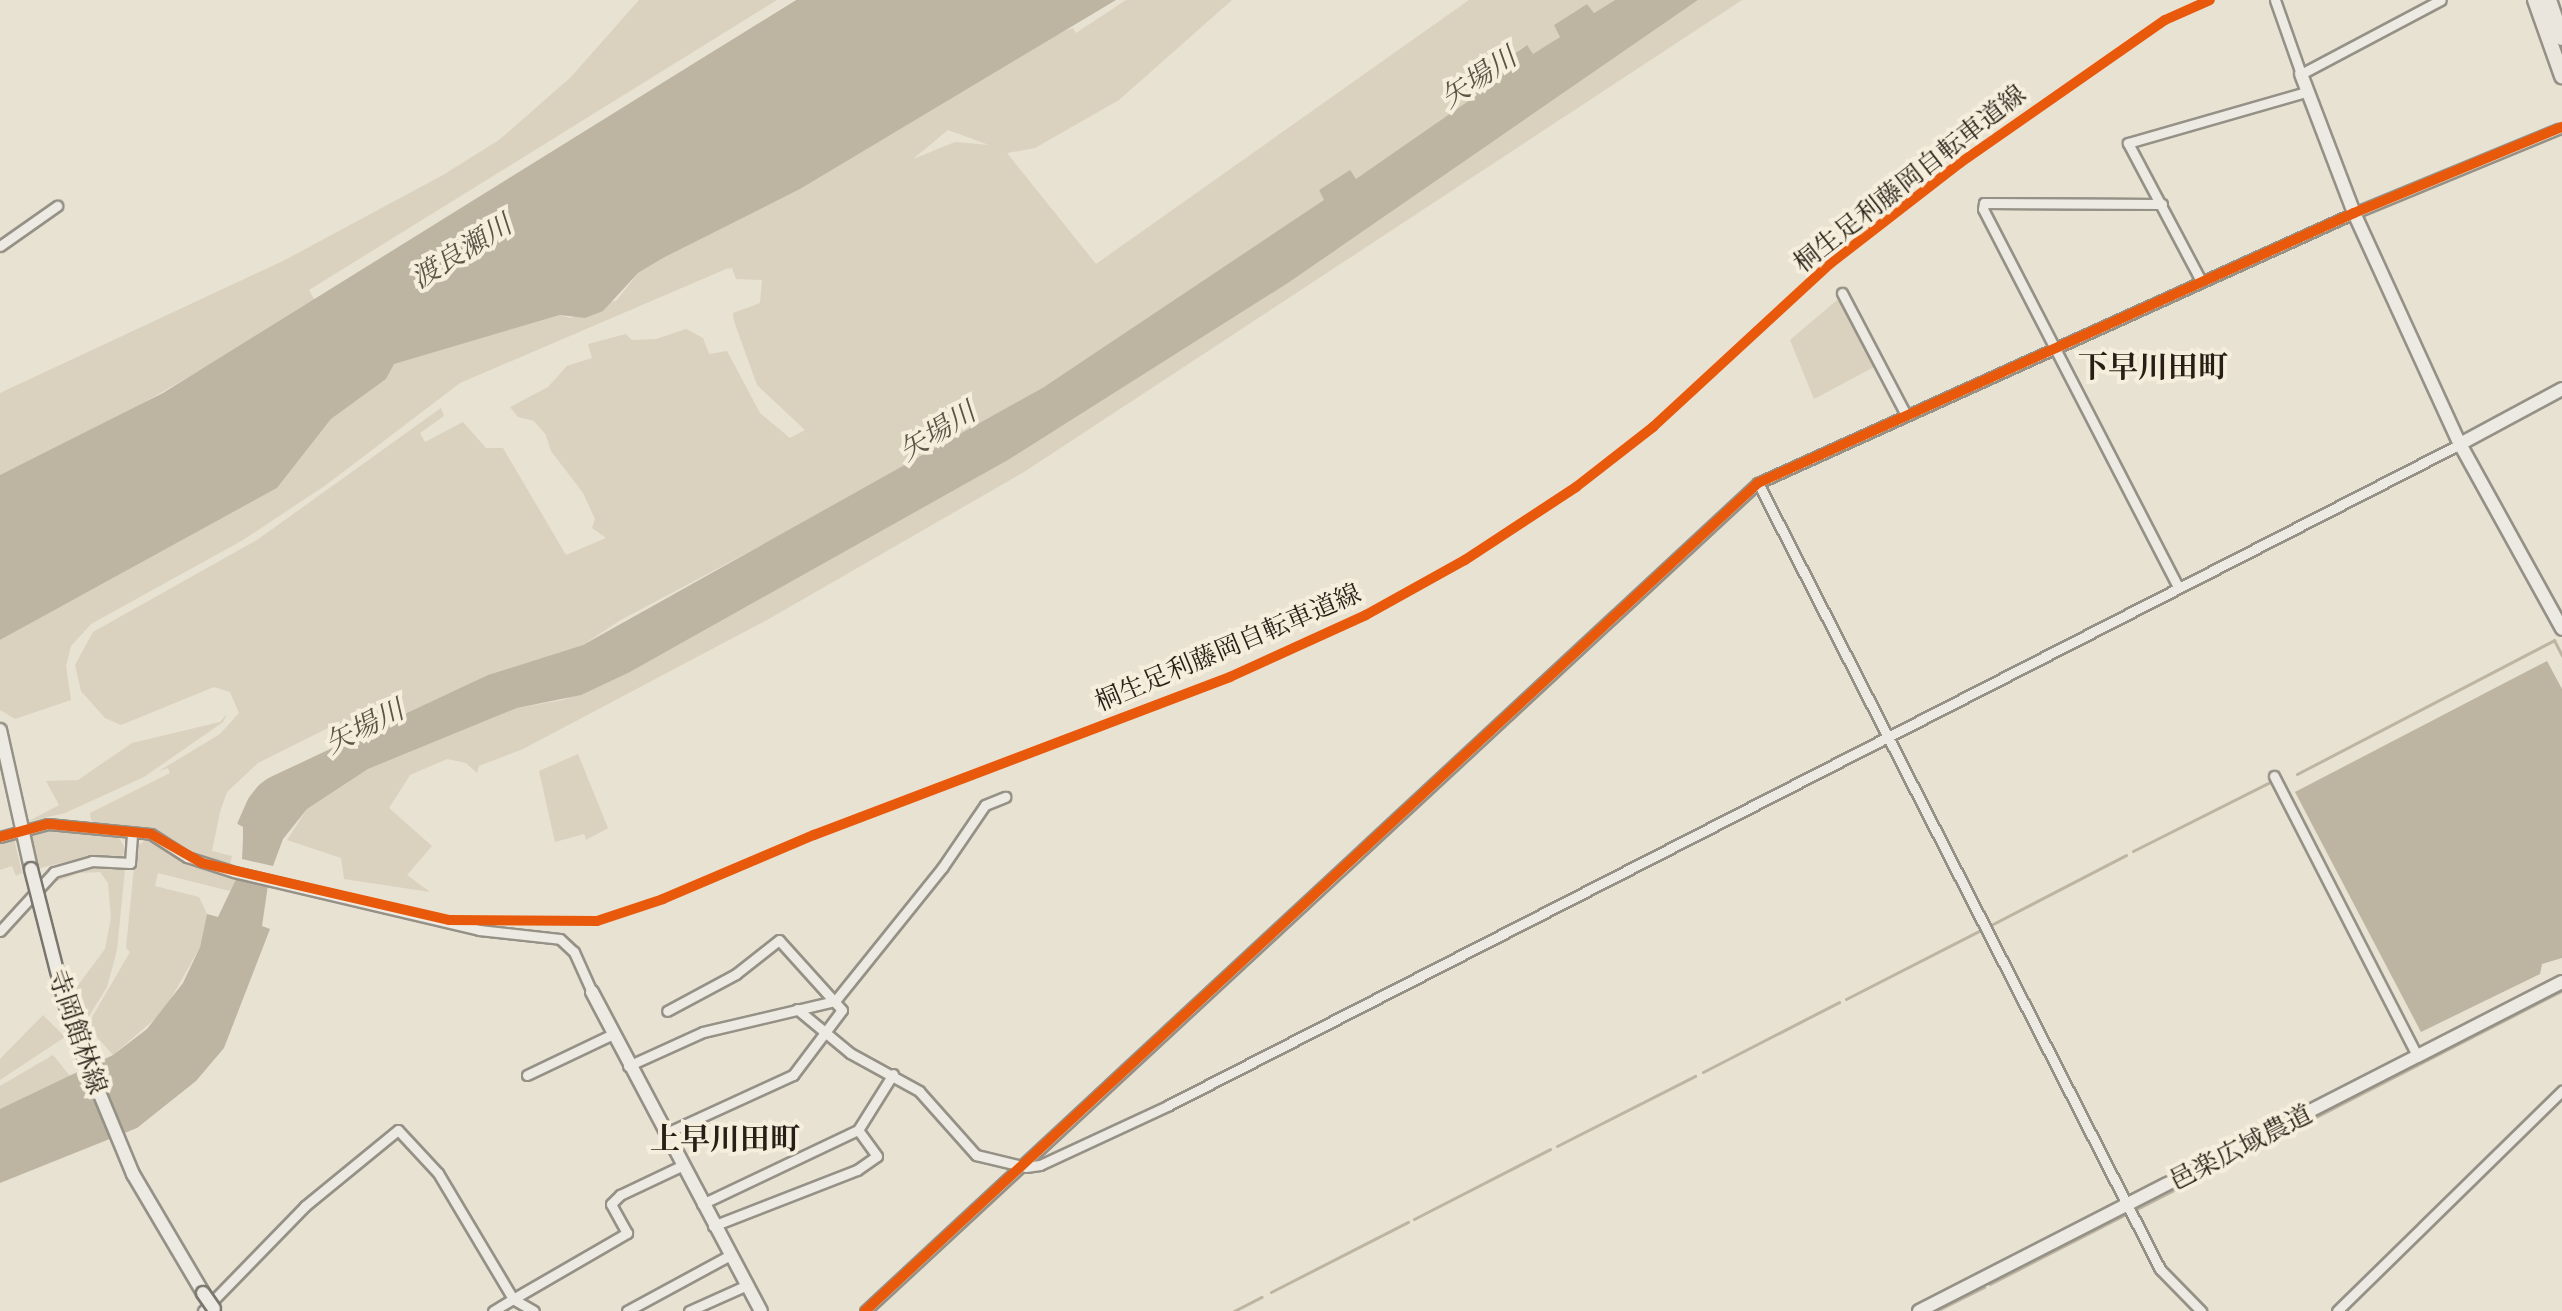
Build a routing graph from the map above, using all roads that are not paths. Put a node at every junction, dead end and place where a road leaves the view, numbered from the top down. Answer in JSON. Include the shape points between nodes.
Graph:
{"nodes":[{"id":1,"x":2275,"y":0,"type":"edge"},
{"id":2,"x":2441,"y":0,"type":"edge"},
{"id":3,"x":2535,"y":0,"type":"edge"},
{"id":4,"x":2549,"y":0,"type":"edge"},
{"id":5,"x":2562,"y":38,"type":"edge"},
{"id":6,"x":2301,"y":74,"type":"junction"},
{"id":7,"x":2562,"y":76,"type":"edge"},
{"id":8,"x":2306,"y":92,"type":"junction"},
{"id":9,"x":2560,"y":131,"type":"edge"},
{"id":10,"x":2162,"y":204,"type":"junction"},
{"id":11,"x":57,"y":206,"type":"dead end"},
{"id":12,"x":2354,"y":213,"type":"junction"},
{"id":13,"x":0,"y":246,"type":"edge"},
{"id":14,"x":2201,"y":281,"type":"junction"},
{"id":15,"x":1842,"y":293,"type":"dead end"},
{"id":16,"x":2056,"y":348,"type":"junction"},
{"id":17,"x":2562,"y":389,"type":"edge"},
{"id":18,"x":1906,"y":415,"type":"junction"},
{"id":19,"x":2460,"y":444,"type":"junction"},
{"id":20,"x":1758,"y":483,"type":"junction"},
{"id":21,"x":2178,"y":587,"type":"junction"},
{"id":22,"x":2562,"y":629,"type":"edge"},
{"id":23,"x":0,"y":730,"type":"edge"},
{"id":24,"x":1889,"y":735,"type":"junction"},
{"id":25,"x":2274,"y":776,"type":"dead end"},
{"id":26,"x":1005,"y":797,"type":"dead end"},
{"id":27,"x":21,"y":828,"type":"junction"},
{"id":28,"x":132,"y":833,"type":"junction"},
{"id":29,"x":0,"y":837,"type":"edge"},
{"id":30,"x":0,"y":931,"type":"edge"},
{"id":31,"x":2562,"y":982,"type":"edge"},
{"id":32,"x":592,"y":992,"type":"joint"},
{"id":33,"x":835,"y":1001,"type":"junction"},
{"id":34,"x":797,"y":1009,"type":"junction"},
{"id":35,"x":667,"y":1011,"type":"dead end"},
{"id":36,"x":826,"y":1033,"type":"junction"},
{"id":37,"x":613,"y":1034,"type":"junction"},
{"id":38,"x":2417,"y":1056,"type":"junction"},
{"id":39,"x":628,"y":1066,"type":"junction"},
{"id":40,"x":893,"y":1074,"type":"junction"},
{"id":41,"x":527,"y":1075,"type":"dead end"},
{"id":42,"x":2562,"y":1091,"type":"edge"},
{"id":43,"x":858,"y":1130,"type":"junction"},
{"id":44,"x":664,"y":1134,"type":"junction"},
{"id":45,"x":681,"y":1166,"type":"junction"},
{"id":46,"x":1020,"y":1166,"type":"junction"},
{"id":47,"x":702,"y":1204,"type":"junction"},
{"id":48,"x":2128,"y":1206,"type":"junction"},
{"id":49,"x":713,"y":1226,"type":"junction"},
{"id":50,"x":730,"y":1255,"type":"junction"},
{"id":51,"x":747,"y":1285,"type":"junction"},
{"id":52,"x":513,"y":1299,"type":"junction"},
{"id":53,"x":211,"y":1310,"type":"edge"},
{"id":54,"x":493,"y":1311,"type":"edge"},
{"id":55,"x":534,"y":1311,"type":"edge"},
{"id":56,"x":627,"y":1311,"type":"edge"},
{"id":57,"x":689,"y":1311,"type":"edge"},
{"id":58,"x":761,"y":1311,"type":"edge"},
{"id":59,"x":865,"y":1311,"type":"edge"},
{"id":60,"x":1919,"y":1311,"type":"edge"},
{"id":61,"x":2201,"y":1311,"type":"edge"},
{"id":62,"x":2337,"y":1311,"type":"edge"}],
"edges":[{"from":1,"to":6,"type":"street"},
{"from":2,"to":6,"type":"street"},
{"from":3,"to":7,"type":"main road"},
{"from":4,"to":5,"type":"main road"},
{"from":6,"to":8,"type":"street"},
{"from":8,"to":10,"type":"street","via":[[2128,143]]},
{"from":8,"to":12,"type":"street"},
{"from":9,"to":12,"type":"street"},
{"from":10,"to":14,"type":"street"},
{"from":10,"to":16,"type":"street","via":[[1984,203],[1983,214]]},
{"from":11,"to":13,"type":"street"},
{"from":12,"to":14,"type":"street"},
{"from":12,"to":19,"type":"street"},
{"from":14,"to":16,"type":"street"},
{"from":15,"to":18,"type":"street"},
{"from":16,"to":18,"type":"street"},
{"from":16,"to":21,"type":"street"},
{"from":17,"to":19,"type":"street"},
{"from":18,"to":20,"type":"street"},
{"from":19,"to":21,"type":"street"},
{"from":19,"to":22,"type":"street"},
{"from":20,"to":24,"type":"street"},
{"from":20,"to":46,"type":"street"},
{"from":21,"to":24,"type":"street"},
{"from":23,"to":27,"type":"street","name":"寺岡館林線"},
{"from":24,"to":46,"type":"street","via":[[1156,1111],[1040,1165]]},
{"from":24,"to":48,"type":"street"},
{"from":25,"to":38,"type":"street"},
{"from":26,"to":33,"type":"street","via":[[985,805],[942,868]]},
{"from":27,"to":28,"type":"street","via":[[72,825]]},
{"from":27,"to":29,"type":"street"},
{"from":27,"to":53,"type":"street","name":"寺岡館林線","bridge":true,"via":[[79,1047],[133,1174]]},
{"from":28,"to":30,"type":"street","via":[[130,863],[92,861],[54,872],[33,889]]},
{"from":28,"to":32,"type":"street","via":[[151,834],[187,857],[270,881],[479,930],[560,939],[574,952]]},
{"from":31,"to":38,"type":"street","name":"邑楽広域農道"},
{"from":32,"to":37,"type":"street"},
{"from":33,"to":34,"type":"street"},
{"from":33,"to":35,"type":"street","via":[[779,940],[736,974]]},
{"from":33,"to":36,"type":"street","via":[[842,1010]]},
{"from":34,"to":36,"type":"street"},
{"from":34,"to":39,"type":"street","via":[[703,1032]]},
{"from":36,"to":40,"type":"street","via":[[850,1053]]},
{"from":36,"to":44,"type":"street","via":[[793,1075]]},
{"from":37,"to":39,"type":"street"},
{"from":37,"to":41,"type":"street"},
{"from":38,"to":48,"type":"street","name":"邑楽広域農道"},
{"from":39,"to":44,"type":"street"},
{"from":40,"to":43,"type":"street"},
{"from":40,"to":46,"type":"street","via":[[919,1091],[968,1150]]},
{"from":42,"to":62,"type":"street"},
{"from":43,"to":47,"type":"street"},
{"from":43,"to":49,"type":"street","via":[[877,1156],[857,1170]]},
{"from":44,"to":45,"type":"street"},
{"from":45,"to":47,"type":"street"},
{"from":45,"to":52,"type":"street","via":[[611,1204],[627,1233],[544,1276]]},
{"from":46,"to":59,"type":"street"},
{"from":47,"to":49,"type":"street"},
{"from":48,"to":60,"type":"street","name":"邑楽広域農道"},
{"from":48,"to":61,"type":"street","via":[[2160,1269]]},
{"from":49,"to":50,"type":"street"},
{"from":50,"to":51,"type":"street"},
{"from":50,"to":56,"type":"street"},
{"from":51,"to":57,"type":"street"},
{"from":51,"to":58,"type":"street"},
{"from":52,"to":53,"type":"street","via":[[438,1173],[398,1130],[305,1206]]},
{"from":52,"to":54,"type":"street"},
{"from":52,"to":55,"type":"street"}]}
